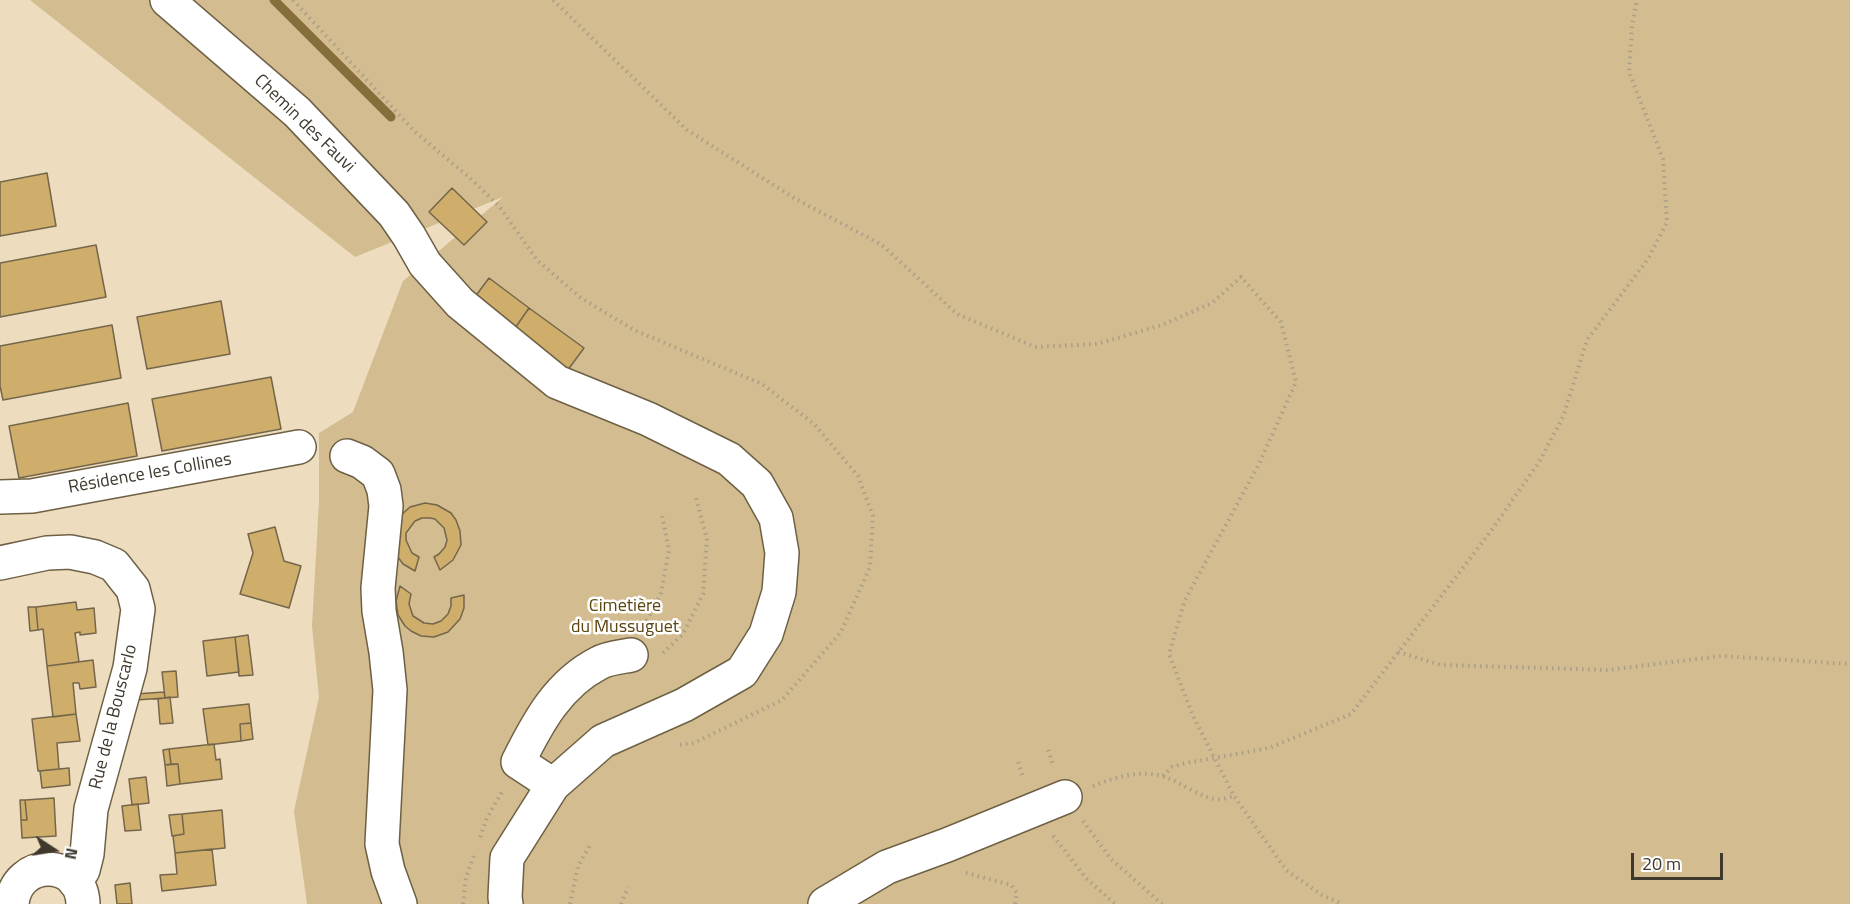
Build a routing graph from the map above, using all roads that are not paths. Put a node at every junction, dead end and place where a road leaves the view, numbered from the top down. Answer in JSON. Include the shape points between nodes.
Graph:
{"nodes":[{"id":1,"x":167,"y":0,"type":"edge"},
{"id":2,"x":299,"y":447,"type":"dead end"},
{"id":3,"x":347,"y":456,"type":"dead end"},
{"id":4,"x":0,"y":497,"type":"edge"},
{"id":5,"x":0,"y":563,"type":"edge"},
{"id":6,"x":631,"y":655,"type":"road end"},
{"id":7,"x":553,"y":785,"type":"junction"},
{"id":8,"x":1065,"y":797,"type":"road end"},
{"id":9,"x":9,"y":892,"type":"edge"},
{"id":10,"x":79,"y":893,"type":"edge"},
{"id":11,"x":400,"y":904,"type":"edge"},
{"id":12,"x":506,"y":904,"type":"edge"},
{"id":13,"x":825,"y":904,"type":"edge"}],
"edges":[{"from":1,"to":7,"type":"street","name":"Chemin des Fauvi","via":[[297,112],[394,214],[425,264],[460,303],[557,382],[648,419],[729,459],[757,484],[776,518],[782,553],[779,592],[766,634],[742,672],[684,705],[603,741]]},
{"from":2,"to":4,"type":"street","name":"Résidence les Collines","via":[[32,496]]},
{"from":3,"to":11,"type":"street","via":[[378,474],[387,506],[378,588],[390,690],[382,844]]},
{"from":5,"to":10,"type":"street","name":"Rue de la Bouscarlo","via":[[47,553],[95,557],[114,565],[133,589],[138,609],[130,668],[91,809]]},
{"from":6,"to":7,"type":"street","via":[[600,662],[562,689],[536,726],[518,762]]},
{"from":7,"to":12,"type":"street","name":"Chemin des Fauvi","via":[[507,858]]},
{"from":8,"to":13,"type":"street","via":[[887,867]]},
{"from":9,"to":10,"type":"street","via":[[29,873],[51,869],[62,871]]}]}
